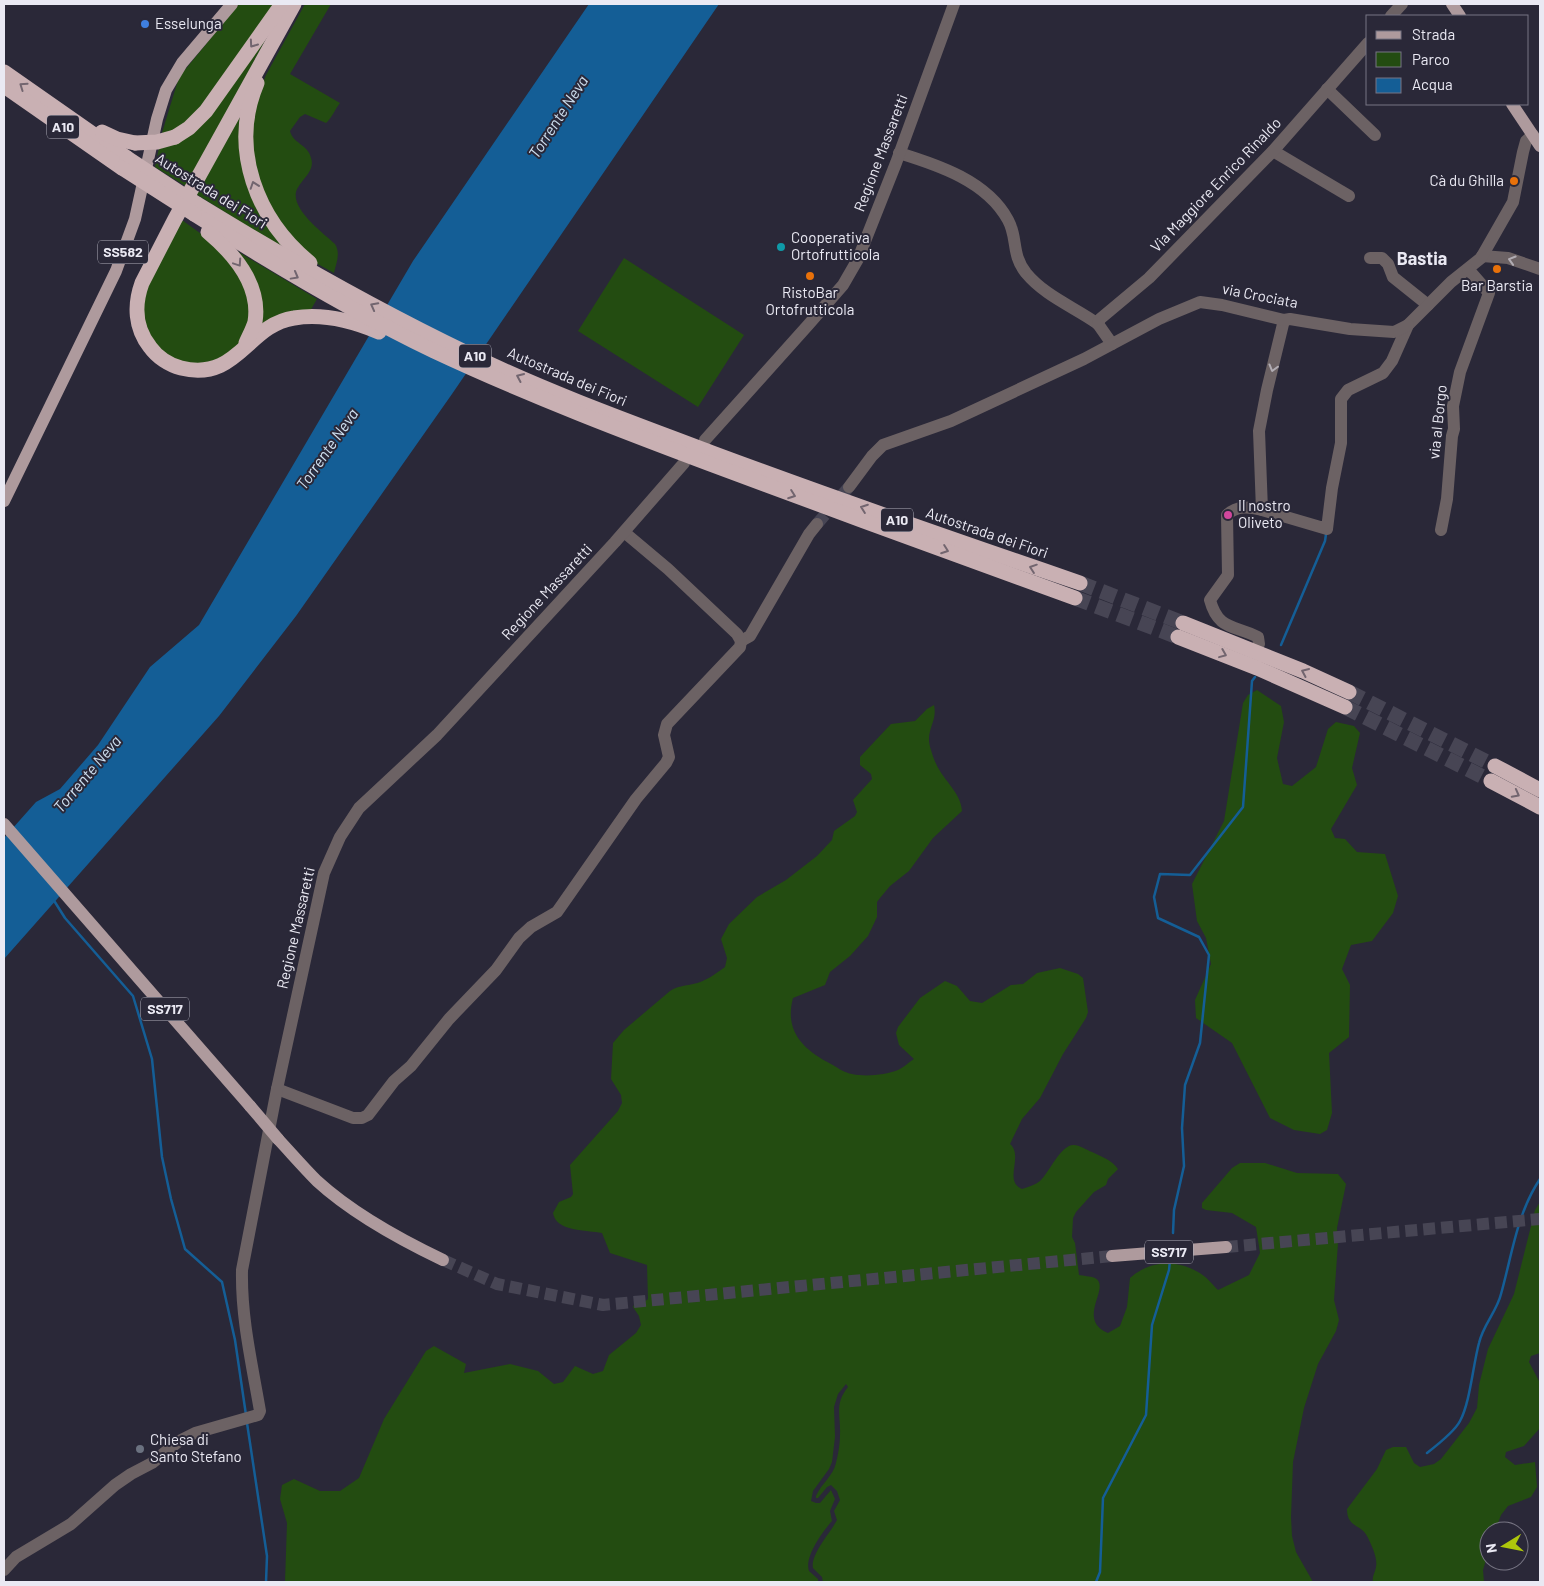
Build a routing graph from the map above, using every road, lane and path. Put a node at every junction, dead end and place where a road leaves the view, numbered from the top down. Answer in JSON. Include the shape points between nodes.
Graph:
{"nodes":[{"id":1,"x":232,"y":4,"type":"edge"},
{"id":2,"x":282,"y":4,"type":"edge"},
{"id":3,"x":294,"y":4,"type":"edge"},
{"id":4,"x":954,"y":4,"type":"edge"},
{"id":5,"x":1402,"y":4,"type":"edge"},
{"id":6,"x":1452,"y":4,"type":"edge"},
{"id":7,"x":1392,"y":15,"type":"edge"},
{"id":8,"x":1459,"y":15,"type":"edge"},
{"id":9,"x":1366,"y":45,"type":"edge"},
{"id":10,"x":268,"y":48,"type":"junction"},
{"id":11,"x":4,"y":72,"type":"edge"},
{"id":12,"x":4,"y":86,"type":"edge"},
{"id":13,"x":1327,"y":89,"type":"junction"},
{"id":14,"x":42,"y":99,"type":"junction"},
{"id":15,"x":1513,"y":105,"type":"edge"},
{"id":16,"x":1375,"y":135,"type":"dead end"},
{"id":17,"x":1537,"y":140,"type":"edge"},
{"id":18,"x":1273,"y":151,"type":"junction"},
{"id":19,"x":899,"y":153,"type":"junction"},
{"id":20,"x":125,"y":163,"type":"junction"},
{"id":21,"x":1349,"y":196,"type":"dead end"},
{"id":22,"x":193,"y":212,"type":"junction"},
{"id":23,"x":1482,"y":256,"type":"junction"},
{"id":24,"x":1370,"y":258,"type":"dead end"},
{"id":25,"x":1468,"y":269,"type":"junction"},
{"id":26,"x":1540,"y":269,"type":"edge"},
{"id":27,"x":337,"y":293,"type":"junction"},
{"id":28,"x":1428,"y":305,"type":"junction"},
{"id":29,"x":1284,"y":320,"type":"junction"},
{"id":30,"x":1098,"y":324,"type":"junction"},
{"id":31,"x":1408,"y":325,"type":"junction"},
{"id":32,"x":1112,"y":344,"type":"junction"},
{"id":33,"x":244,"y":349,"type":"junction"},
{"id":34,"x":432,"y":350,"type":"junction"},
{"id":35,"x":611,"y":421,"type":"junction"},
{"id":36,"x":704,"y":440,"type":"dead end"},
{"id":37,"x":684,"y":463,"type":"dead end"},
{"id":38,"x":849,"y":487,"type":"tunnel mouth"},
{"id":39,"x":4,"y":501,"type":"edge"},
{"id":40,"x":1262,"y":510,"type":"junction"},
{"id":41,"x":817,"y":524,"type":"tunnel mouth"},
{"id":42,"x":1441,"y":530,"type":"dead end"},
{"id":43,"x":624,"y":532,"type":"junction"},
{"id":44,"x":1080,"y":584,"type":"tunnel mouth"},
{"id":45,"x":1075,"y":598,"type":"tunnel mouth"},
{"id":46,"x":1183,"y":622,"type":"tunnel mouth"},
{"id":47,"x":1178,"y":637,"type":"tunnel mouth"},
{"id":48,"x":741,"y":641,"type":"junction"},
{"id":49,"x":1259,"y":644,"type":"dead end"},
{"id":50,"x":1496,"y":766,"type":"tunnel mouth"},
{"id":51,"x":1491,"y":781,"type":"tunnel mouth"},
{"id":52,"x":1540,"y":790,"type":"edge"},
{"id":53,"x":1540,"y":807,"type":"edge"},
{"id":54,"x":4,"y":824,"type":"edge"},
{"id":55,"x":277,"y":1089,"type":"junction"},
{"id":56,"x":1226,"y":1247,"type":"tunnel mouth"},
{"id":57,"x":1112,"y":1256,"type":"tunnel mouth"},
{"id":58,"x":443,"y":1260,"type":"tunnel mouth"},
{"id":59,"x":4,"y":1570,"type":"edge"}],
"edges":[{"from":1,"to":39,"type":"main road","number":"SS582","via":[[182,63],[166,90],[135,219],[116,271]]},
{"from":2,"to":14,"type":"highway","one_way":true,"bridge":true,"via":[[206,111],[189,128],[174,136],[157,142],[135,143],[117,139]]},
{"from":3,"to":10,"type":"highway"},
{"from":4,"to":19,"type":"street","name":"Regione Massaretti"},
{"from":5,"to":7,"type":"street"},
{"from":6,"to":8,"type":"main road"},
{"from":9,"to":13,"type":"street","name":"Via Maggiore Enrico Rinaldo"},
{"from":27,"to":10,"type":"highway","one_way":true,"via":[[274,225],[252,182],[246,126]]},
{"from":10,"to":33,"type":"highway","via":[[175,218],[142,283],[137,301],[142,336],[168,363],[187,369],[207,370],[223,364]]},
{"from":14,"to":11,"type":"highway","name":"Autostrada dei Fiori","number":"A10","one_way":true},
{"from":12,"to":20,"type":"highway","name":"Autostrada dei Fiori","number":"A10"},
{"from":13,"to":16,"type":"street"},
{"from":13,"to":18,"type":"street","name":"Via Maggiore Enrico Rinaldo"},
{"from":14,"to":20,"type":"highway","name":"Autostrada dei Fiori","number":"A10"},
{"from":15,"to":17,"type":"main road"},
{"from":17,"to":23,"type":"street","via":[[1526,141],[1513,202]]},
{"from":18,"to":21,"type":"street"},
{"from":18,"to":30,"type":"street","name":"Via Maggiore Enrico Rinaldo","via":[[1149,278]]},
{"from":19,"to":30,"type":"street","via":[[972,182],[990,197],[1008,220],[1016,255],[1028,275],[1043,290]]},
{"from":19,"to":36,"type":"street","name":"Regione Massaretti","via":[[858,259],[843,285]]},
{"from":20,"to":22,"type":"highway","name":"Autostrada dei Fiori","number":"A10","bridge":true},
{"from":20,"to":22,"type":"highway","name":"Autostrada dei Fiori","number":"A10","bridge":true,"via":[[154,189]]},
{"from":22,"to":27,"type":"highway","name":"Autostrada dei Fiori","number":"A10","via":[[263,244]]},
{"from":22,"to":33,"type":"highway","one_way":true,"via":[[208,232],[231,253],[252,290],[256,313]]},
{"from":23,"to":25,"type":"street"},
{"from":26,"to":23,"type":"street","one_way":true,"via":[[1508,258]]},
{"from":24,"to":28,"type":"street","via":[[1382,258],[1393,277]]},
{"from":25,"to":28,"type":"street"},
{"from":25,"to":42,"type":"street","name":"via al Borgo","via":[[1489,293],[1460,372],[1453,406],[1454,429]]},
{"from":27,"to":34,"type":"highway","name":"Autostrada dei Fiori","number":"A10"},
{"from":35,"to":27,"type":"highway","name":"Autostrada dei Fiori","number":"A10","one_way":true},
{"from":28,"to":31,"type":"street"},
{"from":29,"to":31,"type":"street","name":"via Crociata","via":[[1350,330],[1394,332]]},
{"from":29,"to":32,"type":"street","name":"via Crociata","via":[[1222,304],[1200,302]]},
{"from":29,"to":40,"type":"street","one_way":true,"via":[[1259,431]]},
{"from":30,"to":32,"type":"street"},
{"from":31,"to":40,"type":"street","via":[[1383,373],[1348,390],[1341,399],[1341,443],[1328,529]]},
{"from":32,"to":38,"type":"street","name":"via Crociata","via":[[952,421],[883,445]]},
{"from":33,"to":34,"type":"highway","via":[[275,324],[294,318],[320,317],[352,322]]},
{"from":34,"to":35,"type":"highway","name":"Autostrada dei Fiori","number":"A10","via":[[501,382]]},
{"from":44,"to":35,"type":"highway","name":"Autostrada dei Fiori","number":"A10","one_way":true},
{"from":35,"to":45,"type":"highway","name":"Autostrada dei Fiori","number":"A10","one_way":true},
{"from":37,"to":43,"type":"street","name":"Regione Massaretti"},
{"from":40,"to":49,"type":"street","via":[[1249,507],[1233,510],[1227,515],[1228,575],[1210,600],[1220,620],[1258,637]]},
{"from":41,"to":48,"type":"street","via":[[750,636]]},
{"from":43,"to":48,"type":"street","via":[[668,569]]},
{"from":43,"to":55,"type":"street","name":"Regione Massaretti","via":[[437,734],[359,808],[340,837],[324,873]]},
{"from":47,"to":46,"type":"highway","one_way":true,"via":[[1347,699],[1303,671]]},
{"from":48,"to":55,"type":"street","via":[[733,656],[667,724],[664,735],[669,757],[666,763],[636,799],[557,912],[519,938],[496,970],[449,1018],[368,1115],[353,1118]]},
{"from":50,"to":52,"type":"highway"},
{"from":51,"to":53,"type":"highway","one_way":true},
{"from":54,"to":58,"type":"main road","number":"SS717","bridge":true,"via":[[318,1181],[392,1234]]},
{"from":55,"to":59,"type":"street","name":"Regione Massaretti","via":[[242,1270],[241,1296],[251,1416],[195,1432],[179,1441],[152,1463],[115,1485],[71,1524],[16,1557]]},
{"from":56,"to":57,"type":"main road","number":"SS717"}]}
